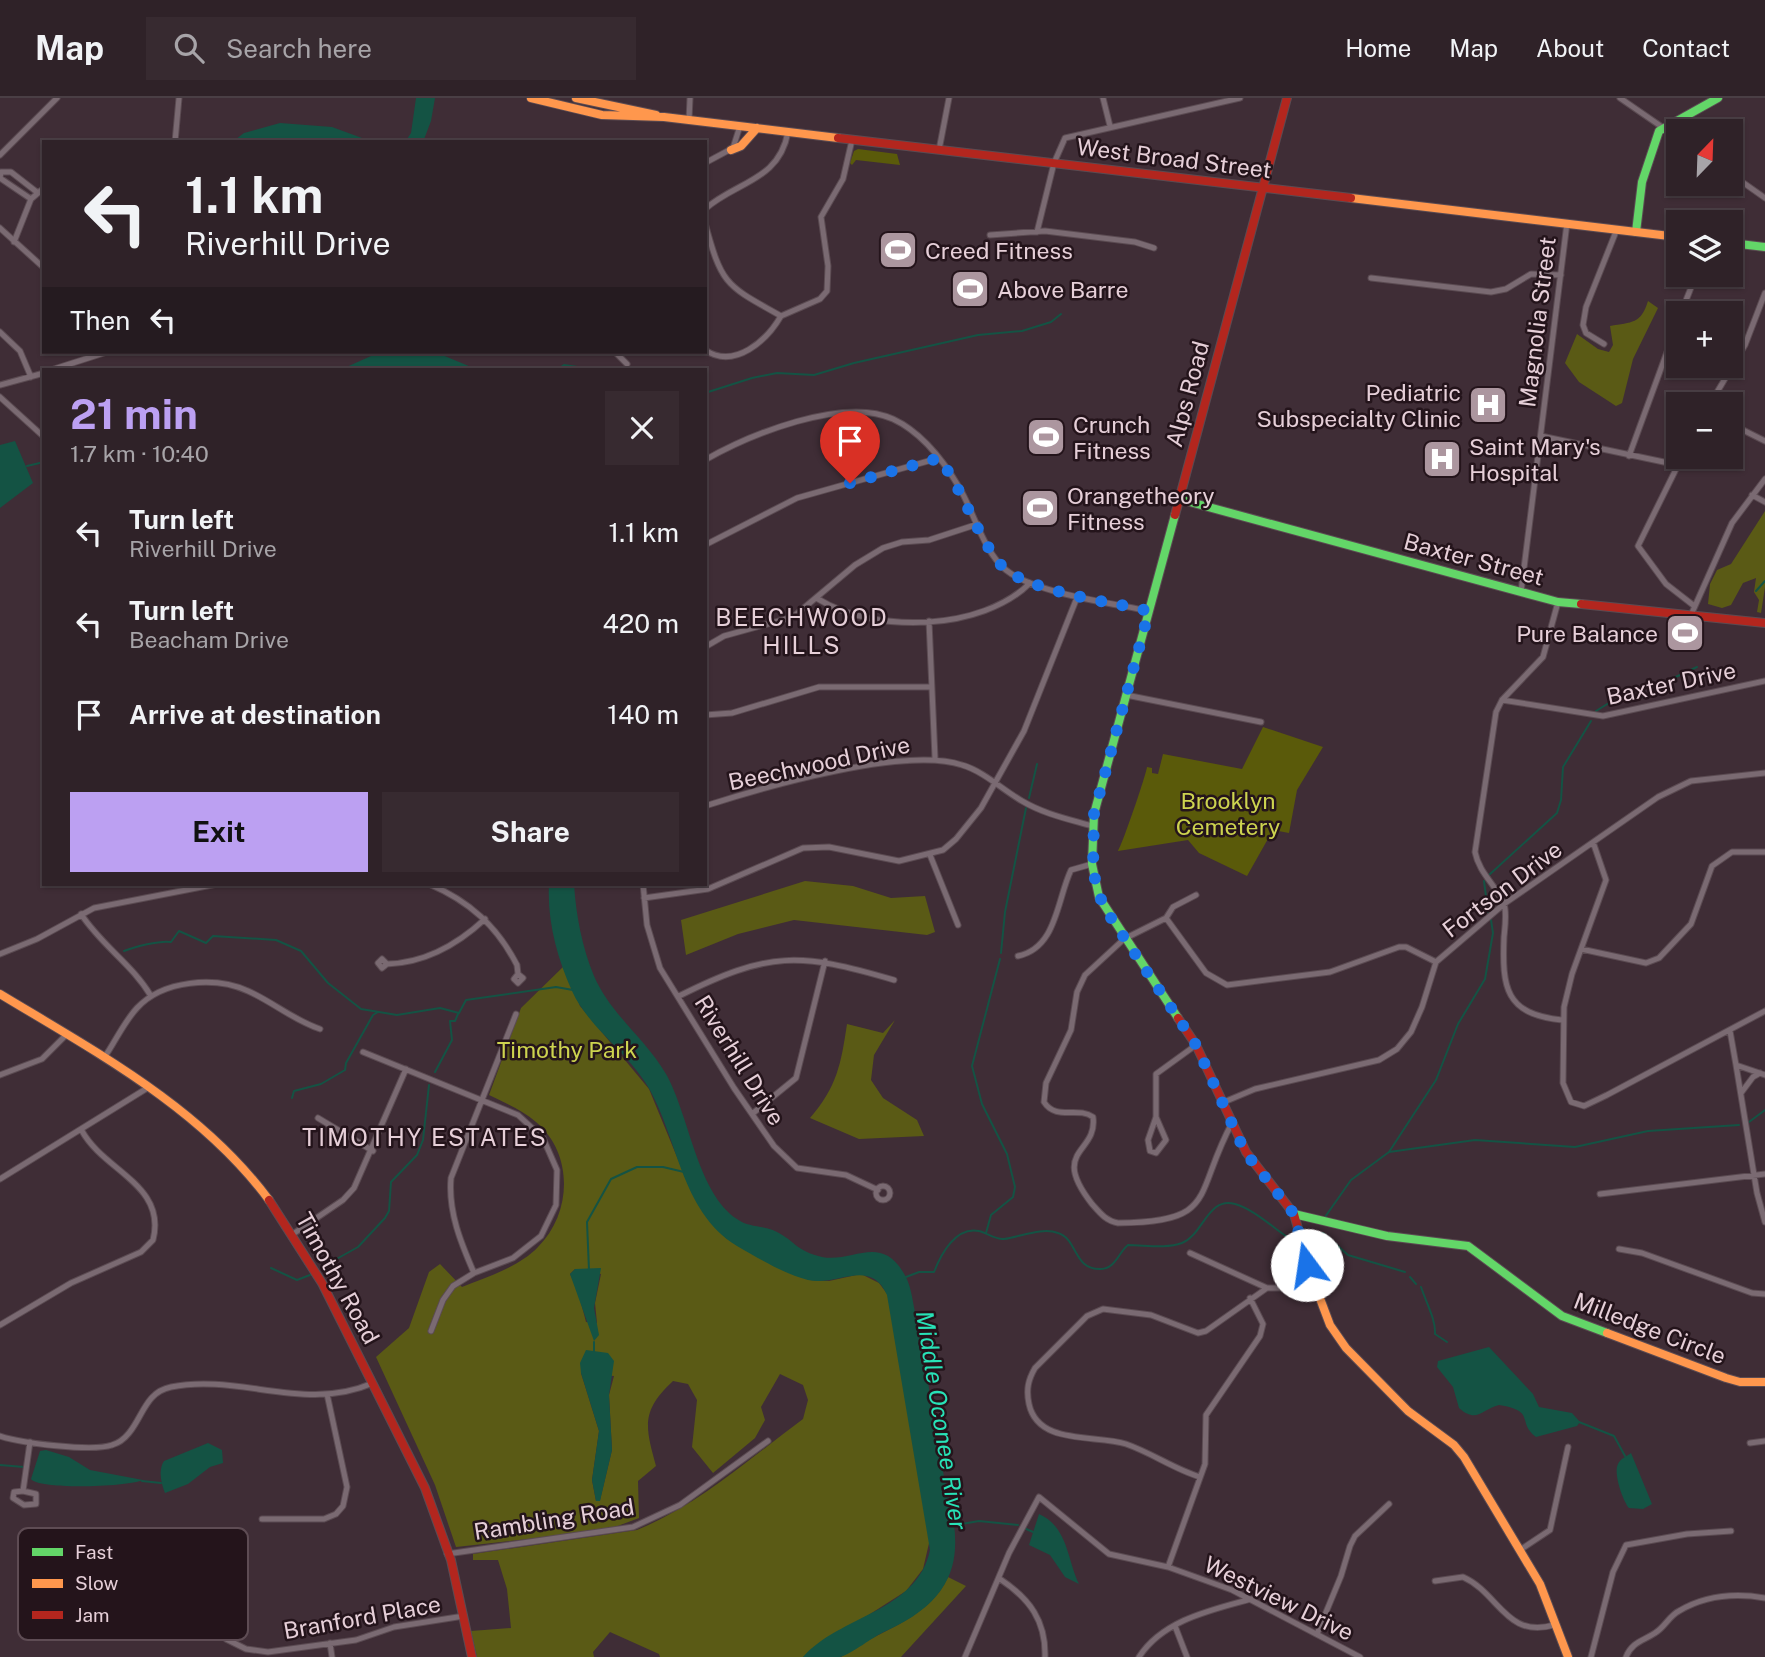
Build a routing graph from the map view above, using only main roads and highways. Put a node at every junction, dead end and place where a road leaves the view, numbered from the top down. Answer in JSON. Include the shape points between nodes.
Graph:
{"nodes":[{"id":1,"x":531,"y":98,"type":"edge"},
{"id":2,"x":576,"y":98,"type":"edge"},
{"id":3,"x":1287,"y":98,"type":"edge"},
{"id":4,"x":1718,"y":98,"type":"edge"},
{"id":5,"x":562,"y":102,"type":"edge"},
{"id":6,"x":664,"y":117,"type":"junction"},
{"id":7,"x":757,"y":128,"type":"junction"},
{"id":8,"x":730,"y":150,"type":"road end"},
{"id":9,"x":1264,"y":188,"type":"junction"},
{"id":10,"x":1636,"y":232,"type":"junction"},
{"id":11,"x":1666,"y":236,"type":"edge"},
{"id":12,"x":1743,"y":244,"type":"edge"},
{"id":13,"x":1765,"y":247,"type":"edge"},
{"id":14,"x":1179,"y":499,"type":"junction"},
{"id":15,"x":1765,"y":623,"type":"edge"},
{"id":16,"x":0,"y":993,"type":"edge"},
{"id":17,"x":1294,"y":1214,"type":"junction"},
{"id":18,"x":1312,"y":1219,"type":"junction"},
{"id":19,"x":1299,"y":1231,"type":"junction"},
{"id":20,"x":1765,"y":1382,"type":"edge"},
{"id":21,"x":472,"y":1657,"type":"edge"},
{"id":22,"x":1568,"y":1657,"type":"edge"}],
"edges":[{"from":1,"to":5,"type":"main road","name":"West Broad Street"},
{"from":2,"to":6,"type":"main road","name":"West Broad Street"},
{"from":3,"to":9,"type":"main road","name":"Alps Road"},
{"from":4,"to":10,"type":"main road","via":[[1663,128],[1657,136],[1644,172]]},
{"from":5,"to":6,"type":"main road","name":"West Broad Street","via":[[602,115]]},
{"from":6,"to":7,"type":"main road","name":"West Broad Street"},
{"from":7,"to":8,"type":"main road","via":[[741,146]]},
{"from":7,"to":9,"type":"main road","name":"West Broad Street"},
{"from":9,"to":10,"type":"main road","name":"West Broad Street"},
{"from":9,"to":14,"type":"main road","name":"Alps Road"},
{"from":10,"to":11,"type":"main road","name":"West Broad Street"},
{"from":12,"to":13,"type":"main road"},
{"from":14,"to":15,"type":"main road","name":"Baxter Street","via":[[1558,602]]},
{"from":14,"to":17,"type":"main road","name":"Alps Road","via":[[1092,826],[1092,864],[1099,897],[1196,1045],[1245,1152]]},
{"from":16,"to":21,"type":"main road","name":"Timothy Road","via":[[149,1087],[223,1149],[293,1234],[322,1281],[424,1486],[447,1554]]},
{"from":17,"to":18,"type":"main road","name":"Milledge Circle"},
{"from":17,"to":19,"type":"main road"},
{"from":18,"to":19,"type":"main road"},
{"from":18,"to":20,"type":"main road","name":"Milledge Circle","via":[[1387,1236],[1468,1246],[1579,1325],[1737,1381]]},
{"from":19,"to":22,"type":"main road","via":[[1330,1325],[1346,1348],[1408,1411],[1464,1457],[1541,1587]]}]}
